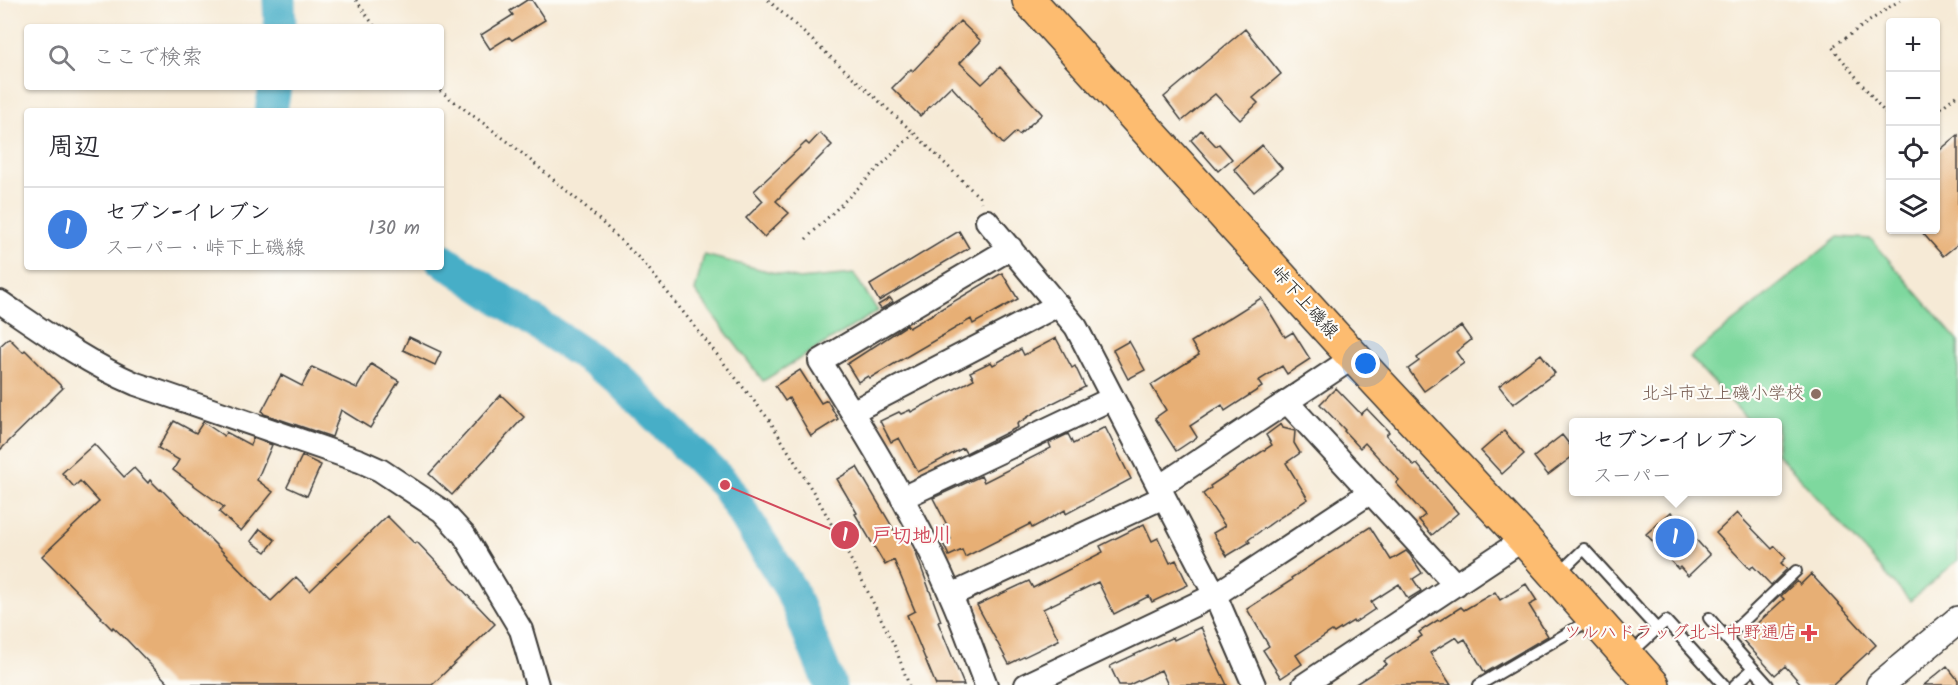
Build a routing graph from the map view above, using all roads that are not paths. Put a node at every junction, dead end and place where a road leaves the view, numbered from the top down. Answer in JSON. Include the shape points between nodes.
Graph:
{"nodes":[{"id":1,"x":1029,"y":0,"type":"edge"},
{"id":2,"x":987,"y":221,"type":"road end"},
{"id":3,"x":1011,"y":248,"type":"junction"},
{"id":4,"x":0,"y":302,"type":"edge"},
{"id":5,"x":1058,"y":305,"type":"junction"},
{"id":6,"x":1354,"y":357,"type":"junction"},
{"id":7,"x":1113,"y":398,"type":"junction"},
{"id":8,"x":1287,"y":402,"type":"junction"},
{"id":9,"x":852,"y":412,"type":"junction"},
{"id":10,"x":1161,"y":492,"type":"junction"},
{"id":11,"x":1371,"y":492,"type":"junction"},
{"id":12,"x":902,"y":498,"type":"junction"},
{"id":13,"x":1524,"y":539,"type":"junction"},
{"id":14,"x":1796,"y":571,"type":"dead end"},
{"id":15,"x":1556,"y":576,"type":"junction"},
{"id":16,"x":1456,"y":585,"type":"junction"},
{"id":17,"x":951,"y":595,"type":"junction"},
{"id":18,"x":1215,"y":596,"type":"junction"},
{"id":19,"x":1593,"y":618,"type":"junction"},
{"id":20,"x":1708,"y":618,"type":"dead end"},
{"id":21,"x":1958,"y":620,"type":"edge"},
{"id":22,"x":1657,"y":629,"type":"junction"},
{"id":23,"x":1726,"y":638,"type":"junction"},
{"id":24,"x":1627,"y":656,"type":"junction"},
{"id":25,"x":1753,"y":669,"type":"junction"},
{"id":26,"x":1887,"y":683,"type":"edge"},
{"id":27,"x":537,"y":685,"type":"edge"},
{"id":28,"x":986,"y":685,"type":"edge"},
{"id":29,"x":1026,"y":685,"type":"edge"},
{"id":30,"x":1254,"y":685,"type":"edge"},
{"id":31,"x":1304,"y":685,"type":"edge"},
{"id":32,"x":1479,"y":685,"type":"edge"},
{"id":33,"x":1653,"y":685,"type":"edge"},
{"id":34,"x":1724,"y":685,"type":"edge"},
{"id":35,"x":1735,"y":685,"type":"edge"},
{"id":36,"x":1768,"y":685,"type":"edge"}],
"edges":[{"from":1,"to":6,"type":"main road","name":"峠下上磯線"},
{"from":2,"to":3,"type":"street"},
{"from":3,"to":5,"type":"street"},
{"from":3,"to":9,"type":"street","via":[[820,361]]},
{"from":4,"to":27,"type":"street","via":[[109,372],[360,460],[442,511],[464,535],[520,630]]},
{"from":5,"to":7,"type":"street","via":[[1076,327]]},
{"from":5,"to":9,"type":"street"},
{"from":6,"to":8,"type":"street"},
{"from":6,"to":13,"type":"main road","name":"峠下上磯線"},
{"from":7,"to":10,"type":"street"},
{"from":7,"to":12,"type":"street"},
{"from":8,"to":10,"type":"street"},
{"from":8,"to":11,"type":"street"},
{"from":9,"to":12,"type":"street"},
{"from":10,"to":17,"type":"street"},
{"from":10,"to":18,"type":"street"},
{"from":11,"to":16,"type":"street"},
{"from":11,"to":18,"type":"street"},
{"from":12,"to":17,"type":"street"},
{"from":13,"to":15,"type":"main road","name":"峠下上磯線"},
{"from":13,"to":16,"type":"street"},
{"from":14,"to":23,"type":"lane"},
{"from":15,"to":19,"type":"main road","name":"峠下上磯線"},
{"from":15,"to":22,"type":"lane","via":[[1584,549]]},
{"from":16,"to":31,"type":"street"},
{"from":17,"to":28,"type":"street"},
{"from":18,"to":29,"type":"street"},
{"from":18,"to":30,"type":"street"},
{"from":19,"to":24,"type":"main road","name":"峠下上磯線"},
{"from":19,"to":32,"type":"lane"},
{"from":20,"to":23,"type":"lane"},
{"from":21,"to":26,"type":"street"},
{"from":22,"to":24,"type":"lane"},
{"from":22,"to":34,"type":"lane","via":[[1666,621]]},
{"from":23,"to":25,"type":"lane"},
{"from":24,"to":33,"type":"main road","name":"峠下上磯線"},
{"from":25,"to":35,"type":"lane"},
{"from":25,"to":36,"type":"lane"}]}
